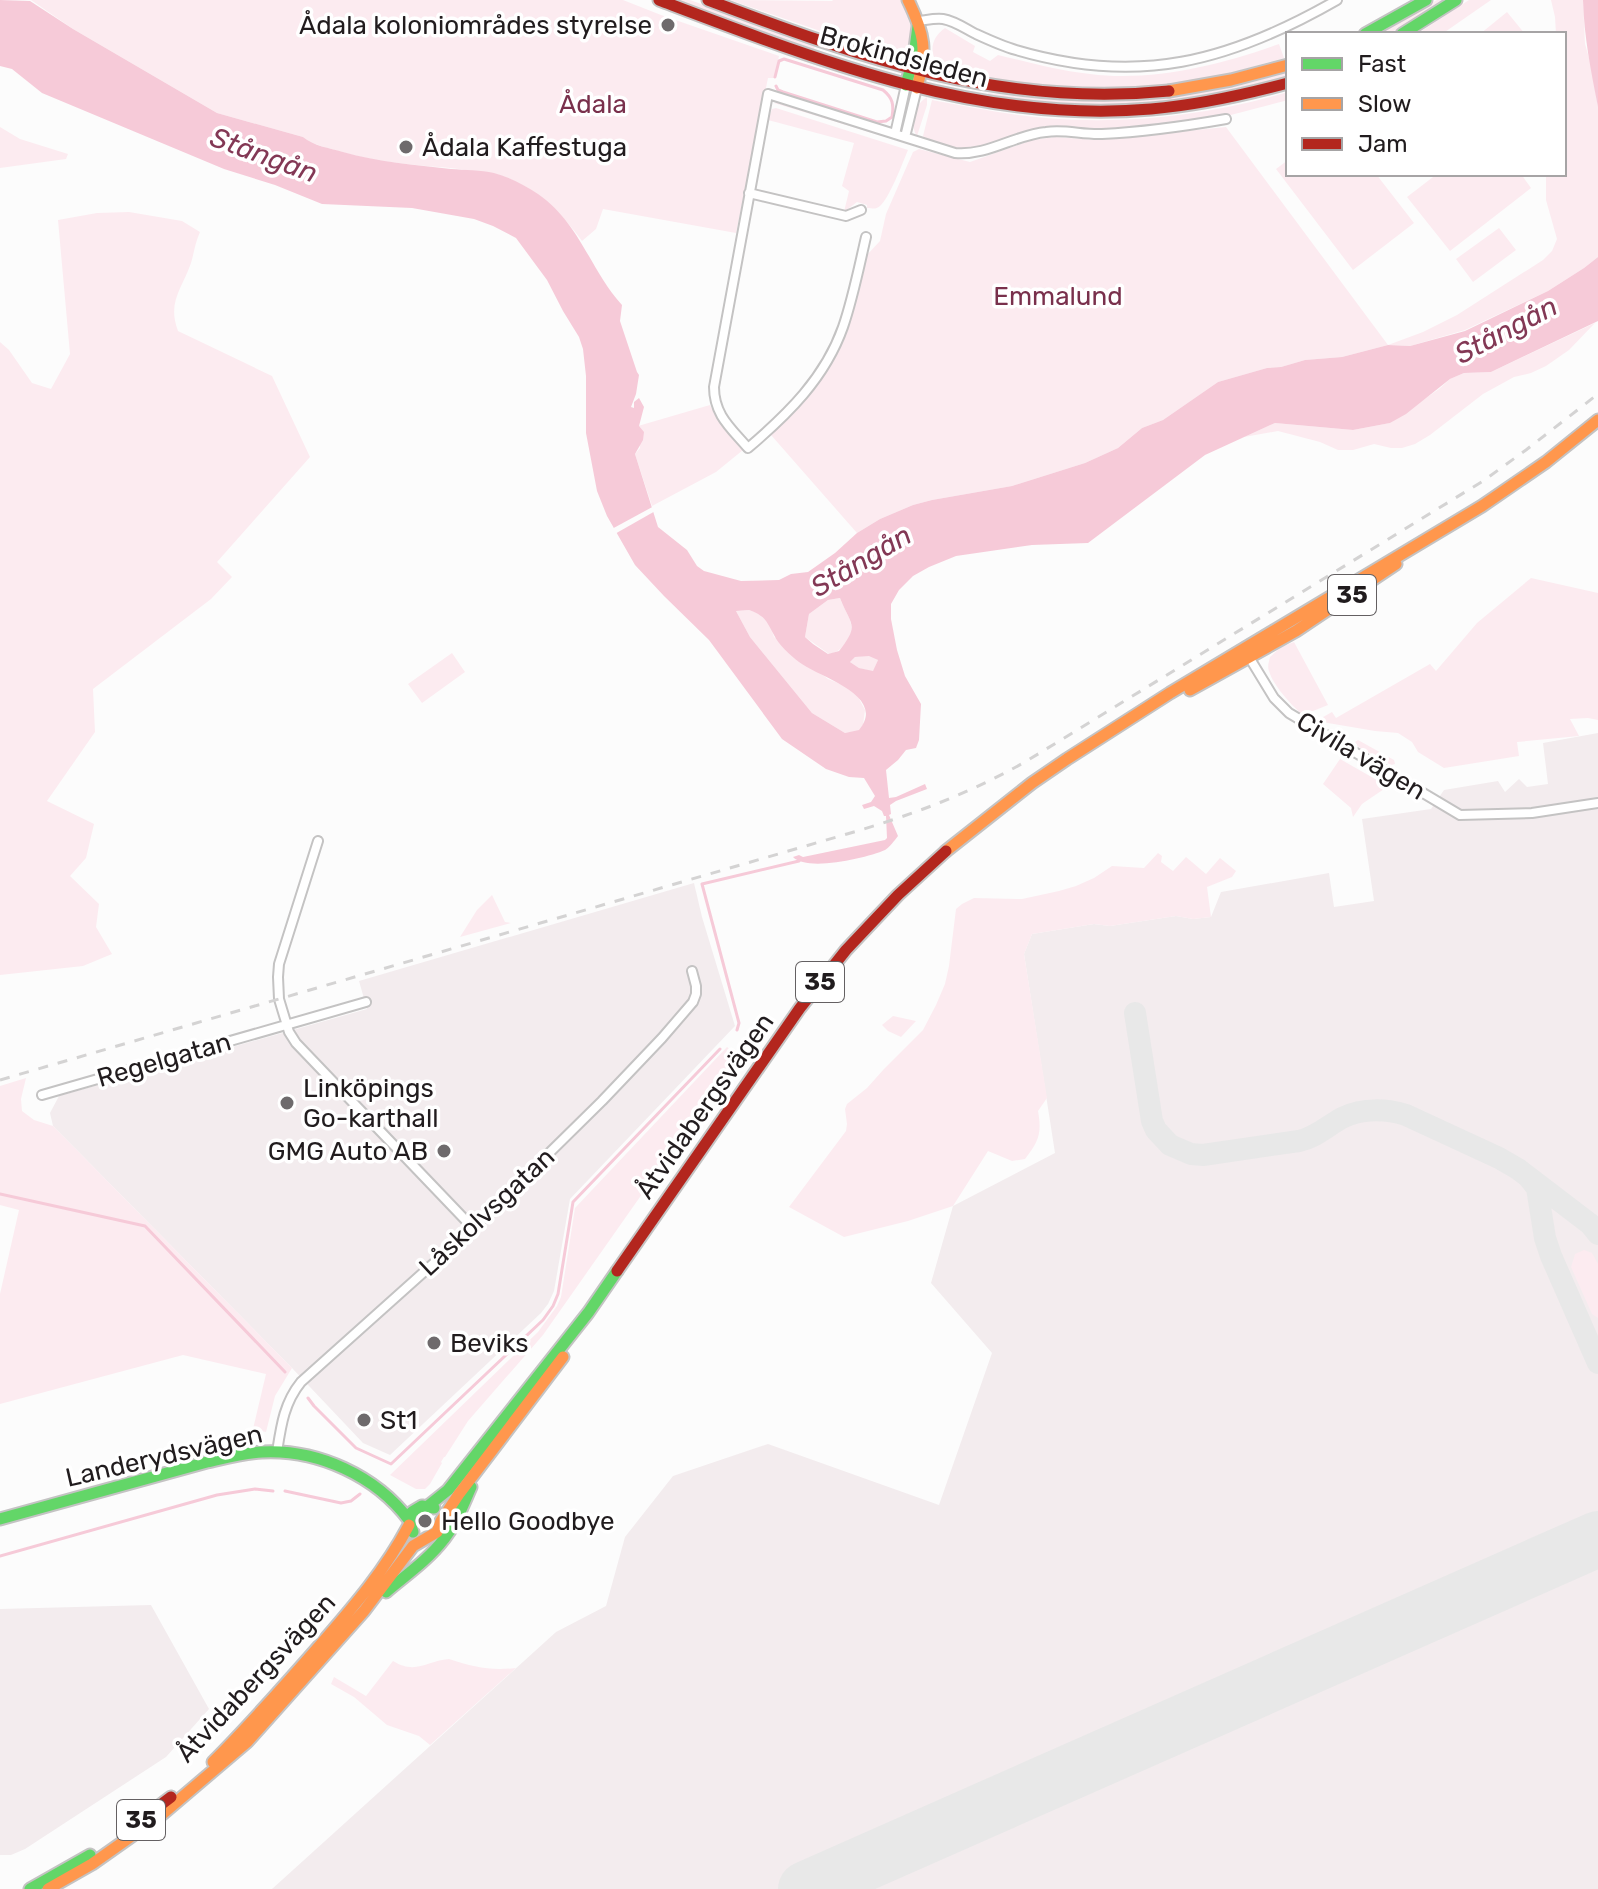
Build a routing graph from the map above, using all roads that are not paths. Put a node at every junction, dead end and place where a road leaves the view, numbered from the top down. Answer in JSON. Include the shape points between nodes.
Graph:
{"nodes":[{"id":1,"x":659,"y":0,"type":"edge"},
{"id":2,"x":708,"y":0,"type":"edge"},
{"id":3,"x":908,"y":0,"type":"edge"},
{"id":4,"x":1337,"y":0,"type":"edge"},
{"id":5,"x":1426,"y":0,"type":"edge"},
{"id":6,"x":1456,"y":0,"type":"edge"},
{"id":7,"x":919,"y":21,"type":"junction"},
{"id":8,"x":1369,"y":32,"type":"edge"},
{"id":9,"x":1405,"y":32,"type":"edge"},
{"id":10,"x":915,"y":42,"type":"junction"},
{"id":11,"x":890,"y":63,"type":"junction"},
{"id":12,"x":1286,"y":66,"type":"edge"},
{"id":13,"x":916,"y":70,"type":"junction"},
{"id":14,"x":1286,"y":84,"type":"edge"},
{"id":15,"x":912,"y":87,"type":"junction"},
{"id":16,"x":1226,"y":119,"type":"dead end"},
{"id":17,"x":895,"y":134,"type":"junction"},
{"id":18,"x":905,"y":137,"type":"junction"},
{"id":19,"x":749,"y":193,"type":"junction"},
{"id":20,"x":861,"y":210,"type":"dead end"},
{"id":21,"x":866,"y":237,"type":"dead end"},
{"id":22,"x":1598,"y":420,"type":"edge"},
{"id":23,"x":1246,"y":654,"type":"junction"},
{"id":24,"x":1598,"y":803,"type":"edge"},
{"id":25,"x":318,"y":841,"type":"dead end"},
{"id":26,"x":692,"y":971,"type":"dead end"},
{"id":27,"x":366,"y":1002,"type":"dead end"},
{"id":28,"x":287,"y":1024,"type":"junction"},
{"id":29,"x":42,"y":1095,"type":"dead end"},
{"id":30,"x":473,"y":1228,"type":"junction"},
{"id":31,"x":588,"y":1313,"type":"junction"},
{"id":32,"x":277,"y":1452,"type":"junction"},
{"id":33,"x":489,"y":1457,"type":"junction"},
{"id":34,"x":379,"y":1489,"type":"junction"},
{"id":35,"x":426,"y":1506,"type":"junction"},
{"id":36,"x":0,"y":1519,"type":"edge"},
{"id":37,"x":441,"y":1521,"type":"junction"},
{"id":38,"x":409,"y":1523,"type":"junction"},
{"id":39,"x":426,"y":1538,"type":"junction"},
{"id":40,"x":364,"y":1611,"type":"junction"},
{"id":41,"x":30,"y":1889,"type":"edge"},
{"id":42,"x":48,"y":1889,"type":"edge"}],
"edges":[{"from":1,"to":15,"type":"main road","name":"Brokindsleden"},
{"from":2,"to":11,"type":"main road","name":"Brokindsleden"},
{"from":3,"to":7,"type":"main road"},
{"from":4,"to":7,"type":"street","via":[[1244,46],[1190,61],[1134,67],[1051,59],[993,42],[944,19]]},
{"from":5,"to":8,"type":"main road"},
{"from":6,"to":9,"type":"main road"},
{"from":7,"to":10,"type":"main road"},
{"from":7,"to":13,"type":"main road","via":[[925,58]]},
{"from":10,"to":11,"type":"main road","via":[[905,56]]},
{"from":10,"to":13,"type":"main road"},
{"from":11,"to":13,"type":"main road","name":"Brokindsleden"},
{"from":12,"to":13,"type":"main road","name":"Brokindsleden","via":[[1195,87],[1097,95],[1009,88]]},
{"from":13,"to":15,"type":"main road"},
{"from":14,"to":15,"type":"main road","name":"Brokindsleden","via":[[1151,111],[1095,112],[989,103]]},
{"from":15,"to":17,"type":"street"},
{"from":15,"to":18,"type":"street"},
{"from":16,"to":18,"type":"street","via":[[1101,134],[1050,131],[968,154]]},
{"from":17,"to":18,"type":"street"},
{"from":17,"to":19,"type":"street","via":[[768,94]]},
{"from":19,"to":20,"type":"street","via":[[846,216]]},
{"from":19,"to":21,"type":"street","via":[[714,387],[719,413],[748,448],[795,406],[829,359],[843,329]]},
{"from":22,"to":23,"type":"main road","name":"Åtvidabergsvägen","number":"35","via":[[1519,481]]},
{"from":23,"to":24,"type":"street","name":"Civila vägen","via":[[1289,713],[1460,815],[1532,813]]},
{"from":23,"to":31,"type":"main road","name":"Åtvidabergsvägen","number":"35","via":[[1067,759],[994,812],[872,922],[800,1008]]},
{"from":25,"to":28,"type":"street","via":[[279,964],[277,988]]},
{"from":26,"to":30,"type":"street","name":"Låskolvsgatan","via":[[696,994],[687,1010]]},
{"from":27,"to":28,"type":"street","name":"Regelgatan"},
{"from":28,"to":29,"type":"street","name":"Regelgatan"},
{"from":28,"to":30,"type":"street","via":[[296,1043]]},
{"from":30,"to":32,"type":"street","name":"Låskolvsgatan","via":[[301,1382],[285,1409]]},
{"from":31,"to":33,"type":"main road","name":"Åtvidabergsvägen","number":"35","via":[[575,1340]]},
{"from":31,"to":35,"type":"main road","name":"Åtvidabergsvägen","number":"35","via":[[448,1490]]},
{"from":32,"to":34,"type":"main road","name":"Landerydsvägen","via":[[341,1467]]},
{"from":32,"to":36,"type":"main road","name":"Landerydsvägen","via":[[206,1463]]},
{"from":33,"to":37,"type":"main road","name":"Åtvidabergsvägen","number":"35"},
{"from":33,"to":40,"type":"main road","name":"Åtvidabergsvägen","number":"35","via":[[443,1540]]},
{"from":34,"to":35,"type":"main road","name":"Landerydsvägen"},
{"from":34,"to":38,"type":"main road","name":"Landerydsvägen"},
{"from":35,"to":37,"type":"main road","via":[[438,1512]]},
{"from":35,"to":38,"type":"main road","number":"35","via":[[414,1510]]},
{"from":37,"to":39,"type":"main road","number":"35","via":[[437,1532]]},
{"from":38,"to":39,"type":"main road","via":[[416,1535]]},
{"from":38,"to":41,"type":"main road","name":"Åtvidabergsvägen","number":"35","via":[[391,1557],[344,1618],[210,1765],[127,1830]]},
{"from":39,"to":40,"type":"main road","name":"Åtvidabergsvägen","number":"35","via":[[413,1546]]},
{"from":40,"to":42,"type":"main road","name":"Åtvidabergsvägen","number":"35","via":[[215,1771],[131,1837]]}]}
